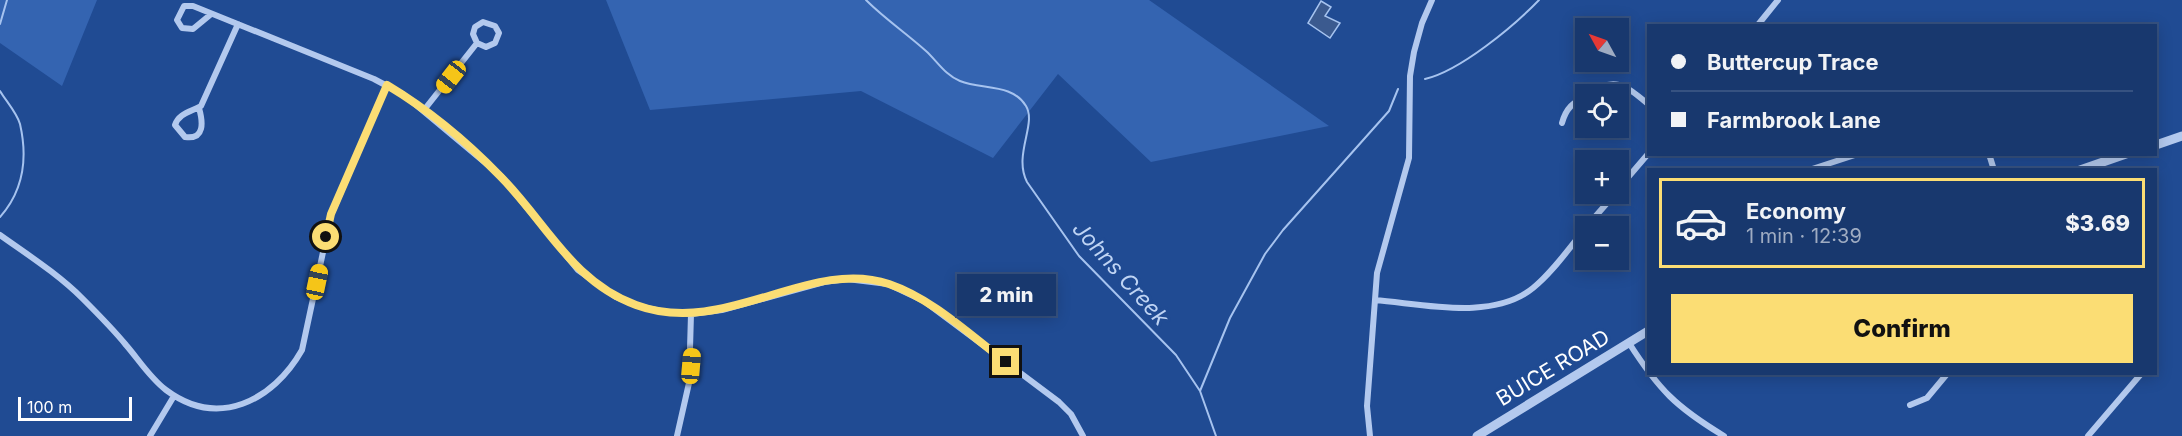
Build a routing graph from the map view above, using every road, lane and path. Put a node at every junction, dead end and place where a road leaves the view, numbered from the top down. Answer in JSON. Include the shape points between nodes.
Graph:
{"nodes":[{"id":1,"x":1432,"y":0,"type":"edge"},
{"id":2,"x":1778,"y":0,"type":"edge"},
{"id":3,"x":210,"y":15,"type":"junction"},
{"id":4,"x":238,"y":24,"type":"junction"},
{"id":5,"x":1758,"y":24,"type":"edge"},
{"id":6,"x":477,"y":43,"type":"junction"},
{"id":7,"x":387,"y":85,"type":"junction"},
{"id":8,"x":1629,"y":89,"type":"edge"},
{"id":9,"x":1575,"y":103,"type":"edge"},
{"id":10,"x":1647,"y":103,"type":"edge"},
{"id":11,"x":199,"y":108,"type":"junction"},
{"id":12,"x":424,"y":110,"type":"junction"},
{"id":13,"x":1562,"y":123,"type":"dead end"},
{"id":14,"x":2182,"y":136,"type":"edge"},
{"id":15,"x":2157,"y":145,"type":"edge"},
{"id":16,"x":1647,"y":155,"type":"edge"},
{"id":17,"x":1852,"y":156,"type":"edge"},
{"id":18,"x":2120,"y":156,"type":"edge"},
{"id":19,"x":1815,"y":168,"type":"edge"},
{"id":20,"x":2086,"y":168,"type":"edge"},
{"id":21,"x":1629,"y":176,"type":"edge"},
{"id":22,"x":1606,"y":204,"type":"edge"},
{"id":23,"x":1596,"y":216,"type":"edge"},
{"id":24,"x":0,"y":235,"type":"edge"},
{"id":25,"x":1575,"y":240,"type":"edge"},
{"id":26,"x":1375,"y":300,"type":"junction"},
{"id":27,"x":692,"y":314,"type":"junction"},
{"id":28,"x":1647,"y":332,"type":"edge"},
{"id":29,"x":1629,"y":343,"type":"junction"},
{"id":30,"x":1647,"y":372,"type":"edge"},
{"id":31,"x":1649,"y":375,"type":"edge"},
{"id":32,"x":1946,"y":375,"type":"edge"},
{"id":33,"x":2140,"y":375,"type":"edge"},
{"id":34,"x":174,"y":396,"type":"junction"},
{"id":35,"x":1910,"y":405,"type":"dead end"},
{"id":36,"x":150,"y":436,"type":"edge"},
{"id":37,"x":677,"y":436,"type":"edge"},
{"id":38,"x":1083,"y":436,"type":"edge"},
{"id":39,"x":1370,"y":436,"type":"edge"},
{"id":40,"x":1477,"y":436,"type":"edge"},
{"id":41,"x":1724,"y":436,"type":"edge"},
{"id":42,"x":2088,"y":436,"type":"edge"}],
"edges":[{"from":1,"to":26,"type":"street","via":[[1414,52],[1408,158],[1380,259]]},
{"from":2,"to":5,"type":"street"},
{"from":3,"to":3,"type":"street","via":[[189,4],[178,12],[177,20],[182,28],[193,30]]},
{"from":3,"to":4,"type":"street"},
{"from":4,"to":7,"type":"street"},
{"from":4,"to":11,"type":"street"},
{"from":6,"to":6,"type":"street","via":[[473,34],[478,24],[490,22],[498,29],[498,39],[490,46]]},
{"from":6,"to":12,"type":"street"},
{"from":7,"to":12,"type":"street"},
{"from":7,"to":34,"type":"street","via":[[331,214],[302,350],[294,363],[267,392],[233,407],[213,409]]},
{"from":8,"to":10,"type":"street"},
{"from":9,"to":13,"type":"street"},
{"from":11,"to":11,"type":"street","via":[[176,121],[184,136],[201,132]]},
{"from":12,"to":27,"type":"street","via":[[501,176],[567,259],[593,283],[638,306]]},
{"from":14,"to":15,"type":"street"},
{"from":16,"to":21,"type":"street"},
{"from":17,"to":19,"type":"street"},
{"from":18,"to":20,"type":"street"},
{"from":22,"to":23,"type":"street"},
{"from":24,"to":34,"type":"street","via":[[80,296]]},
{"from":25,"to":26,"type":"street","via":[[1544,278],[1510,301],[1479,308]]},
{"from":26,"to":39,"type":"street","via":[[1367,406]]},
{"from":27,"to":37,"type":"street","via":[[689,383]]},
{"from":27,"to":38,"type":"street","via":[[722,310],[836,280],[888,284],[924,301],[1059,402]]},
{"from":28,"to":29,"type":"street","name":"BUICE ROAD"},
{"from":29,"to":30,"type":"street"},
{"from":29,"to":40,"type":"street","name":"BUICE ROAD"},
{"from":31,"to":41,"type":"street","via":[[1671,400]]},
{"from":32,"to":35,"type":"street","via":[[1927,398]]},
{"from":33,"to":42,"type":"street"},
{"from":34,"to":36,"type":"street"}]}
